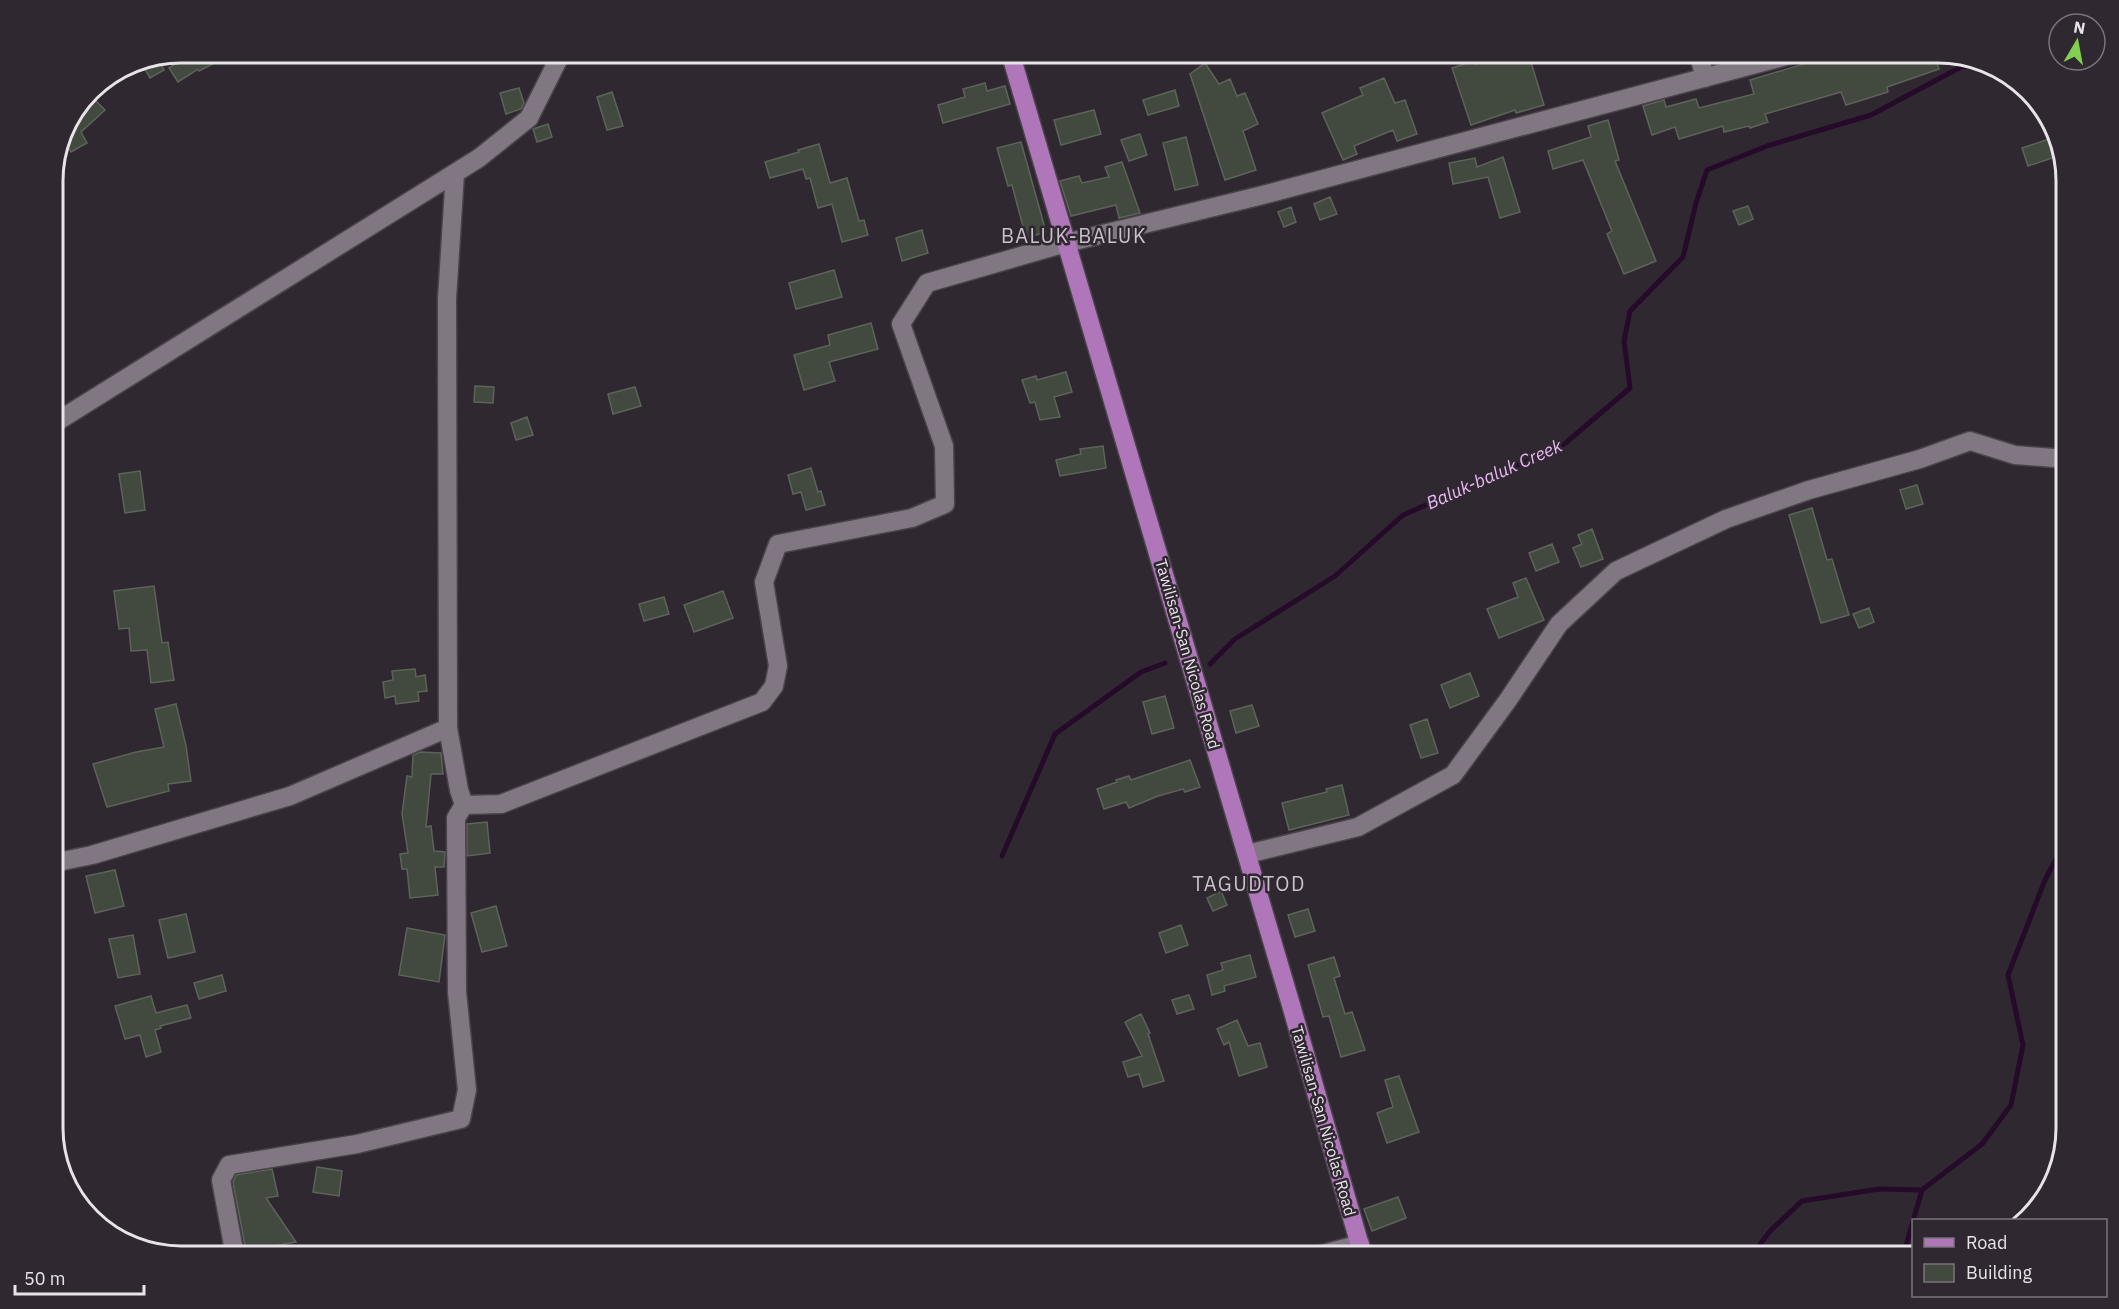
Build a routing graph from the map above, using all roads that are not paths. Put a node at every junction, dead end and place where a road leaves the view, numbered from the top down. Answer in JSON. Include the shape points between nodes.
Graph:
{"nodes":[{"id":1,"x":556,"y":63,"type":"edge"},
{"id":2,"x":1013,"y":63,"type":"edge"},
{"id":3,"x":1701,"y":63,"type":"edge"},
{"id":4,"x":1760,"y":63,"type":"edge"},
{"id":5,"x":1705,"y":78,"type":"junction"},
{"id":6,"x":455,"y":173,"type":"junction"},
{"id":7,"x":1066,"y":243,"type":"junction"},
{"id":8,"x":63,"y":418,"type":"edge"},
{"id":9,"x":2056,"y":458,"type":"edge"},
{"id":10,"x":448,"y":728,"type":"junction"},
{"id":11,"x":464,"y":805,"type":"junction"},
{"id":12,"x":1247,"y":854,"type":"junction"},
{"id":13,"x":63,"y":861,"type":"edge"},
{"id":14,"x":233,"y":1246,"type":"edge"},
{"id":15,"x":1360,"y":1246,"type":"edge"}],
"edges":[{"from":1,"to":6,"type":"street","via":[[529,118]]},
{"from":2,"to":7,"type":"main road","name":"Tawilisan-San Nicolas Road"},
{"from":3,"to":5,"type":"street"},
{"from":4,"to":5,"type":"street"},
{"from":5,"to":7,"type":"street"},
{"from":6,"to":8,"type":"street"},
{"from":6,"to":10,"type":"street","via":[[447,299]]},
{"from":7,"to":11,"type":"street","via":[[927,283],[901,324],[944,446],[945,504],[912,518],[778,544],[764,582],[778,666],[774,686],[762,702],[501,804]]},
{"from":7,"to":12,"type":"main road","name":"Tawilisan-San Nicolas Road"},
{"from":9,"to":12,"type":"street","via":[[2015,455],[1970,441],[1726,519],[1616,571],[1559,624],[1453,775],[1358,827]]},
{"from":10,"to":11,"type":"street"},
{"from":10,"to":13,"type":"street","via":[[290,796]]},
{"from":11,"to":14,"type":"street","via":[[456,818],[458,992],[467,1090],[461,1119],[357,1144],[229,1165],[221,1180]]},
{"from":12,"to":15,"type":"main road","name":"Tawilisan-San Nicolas Road"}]}
